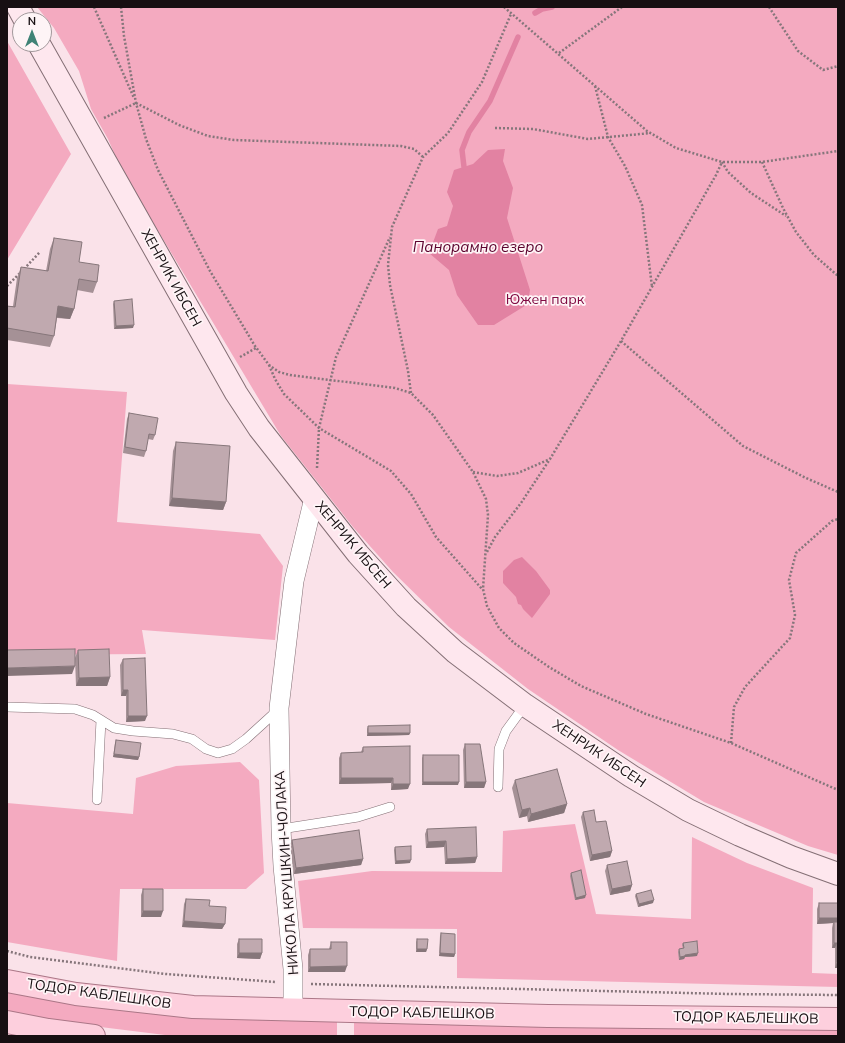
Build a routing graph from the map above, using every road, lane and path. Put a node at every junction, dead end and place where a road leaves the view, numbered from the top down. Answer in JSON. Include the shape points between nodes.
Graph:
{"nodes":[{"id":1,"x":94,"y":7,"type":"edge"},
{"id":2,"x":121,"y":7,"type":"edge"},
{"id":3,"x":504,"y":7,"type":"edge"},
{"id":4,"x":622,"y":7,"type":"edge"},
{"id":5,"x":769,"y":7,"type":"edge"},
{"id":6,"x":511,"y":14,"type":"junction"},
{"id":7,"x":44,"y":52,"type":"edge"},
{"id":8,"x":559,"y":53,"type":"junction"},
{"id":9,"x":838,"y":66,"type":"edge"},
{"id":10,"x":594,"y":85,"type":"junction"},
{"id":11,"x":136,"y":103,"type":"junction"},
{"id":12,"x":102,"y":119,"type":"dead end"},
{"id":13,"x":495,"y":128,"type":"dead end"},
{"id":14,"x":651,"y":133,"type":"junction"},
{"id":15,"x":608,"y":137,"type":"junction"},
{"id":16,"x":838,"y":151,"type":"edge"},
{"id":17,"x":423,"y":157,"type":"junction"},
{"id":18,"x":722,"y":162,"type":"junction"},
{"id":19,"x":762,"y":162,"type":"junction"},
{"id":20,"x":788,"y":218,"type":"junction"},
{"id":21,"x":391,"y":235,"type":"junction"},
{"id":22,"x":40,"y":252,"type":"dead end"},
{"id":23,"x":838,"y":276,"type":"edge"},
{"id":24,"x":7,"y":286,"type":"edge"},
{"id":25,"x":652,"y":287,"type":"junction"},
{"id":26,"x":621,"y":341,"type":"junction"},
{"id":27,"x":256,"y":348,"type":"junction"},
{"id":28,"x":238,"y":359,"type":"dead end"},
{"id":29,"x":269,"y":365,"type":"junction"},
{"id":30,"x":330,"y":380,"type":"junction"},
{"id":31,"x":411,"y":393,"type":"junction"},
{"id":32,"x":319,"y":428,"type":"junction"},
{"id":33,"x":550,"y":459,"type":"junction"},
{"id":34,"x":317,"y":468,"type":"dead end"},
{"id":35,"x":473,"y":472,"type":"junction"},
{"id":36,"x":838,"y":492,"type":"edge"},
{"id":37,"x":314,"y":498,"type":"junction"},
{"id":38,"x":838,"y":519,"type":"edge"},
{"id":39,"x":486,"y":554,"type":"junction"},
{"id":40,"x":482,"y":589,"type":"junction"},
{"id":41,"x":525,"y":704,"type":"junction"},
{"id":42,"x":7,"y":707,"type":"edge"},
{"id":43,"x":279,"y":708,"type":"junction"},
{"id":44,"x":101,"y":720,"type":"junction"},
{"id":45,"x":730,"y":743,"type":"junction"},
{"id":46,"x":498,"y":787,"type":"dead end"},
{"id":47,"x":838,"y":790,"type":"edge"},
{"id":48,"x":97,"y":800,"type":"dead end"},
{"id":49,"x":390,"y":807,"type":"dead end"},
{"id":50,"x":281,"y":829,"type":"junction"},
{"id":51,"x":838,"y":874,"type":"edge"},
{"id":52,"x":7,"y":951,"type":"edge"},
{"id":53,"x":7,"y":981,"type":"edge"},
{"id":54,"x":279,"y":982,"type":"dead end"},
{"id":55,"x":304,"y":984,"type":"dead end"},
{"id":56,"x":838,"y":995,"type":"edge"},
{"id":57,"x":293,"y":1010,"type":"junction"},
{"id":58,"x":838,"y":1019,"type":"edge"},
{"id":59,"x":7,"y":1022,"type":"edge"},
{"id":60,"x":94,"y":1036,"type":"edge"}],
"edges":[{"from":1,"to":11,"type":"path"},
{"from":2,"to":11,"type":"path"},
{"from":3,"to":6,"type":"path"},
{"from":4,"to":8,"type":"path"},
{"from":5,"to":9,"type":"path","via":[[798,51],[823,70]]},
{"from":6,"to":8,"type":"path"},
{"from":6,"to":17,"type":"path","via":[[482,82],[448,133]]},
{"from":7,"to":37,"type":"main road","name":"ХЕНРИК ИБСЕН","via":[[236,393],[259,428]]},
{"from":8,"to":10,"type":"path"},
{"from":10,"to":14,"type":"path"},
{"from":10,"to":15,"type":"path"},
{"from":11,"to":12,"type":"path"},
{"from":11,"to":17,"type":"path","via":[[179,125],[208,136],[234,140],[400,146],[414,149]]},
{"from":11,"to":27,"type":"path","via":[[158,170],[210,271]]},
{"from":13,"to":15,"type":"path","via":[[533,130],[588,138]]},
{"from":14,"to":15,"type":"path"},
{"from":14,"to":18,"type":"path","via":[[676,148]]},
{"from":15,"to":25,"type":"path","via":[[625,166],[642,205]]},
{"from":16,"to":19,"type":"path"},
{"from":17,"to":21,"type":"path","via":[[392,227]]},
{"from":18,"to":19,"type":"path"},
{"from":18,"to":20,"type":"path","via":[[728,172],[751,193]]},
{"from":18,"to":25,"type":"path"},
{"from":19,"to":20,"type":"path"},
{"from":20,"to":23,"type":"path","via":[[814,255]]},
{"from":21,"to":30,"type":"path","via":[[336,357]]},
{"from":21,"to":31,"type":"path","via":[[388,265],[390,286]]},
{"from":22,"to":24,"type":"path"},
{"from":25,"to":26,"type":"path"},
{"from":26,"to":33,"type":"path"},
{"from":26,"to":36,"type":"path","via":[[743,446]]},
{"from":27,"to":28,"type":"path"},
{"from":27,"to":29,"type":"path"},
{"from":29,"to":30,"type":"path","via":[[279,372],[290,375]]},
{"from":29,"to":32,"type":"path","via":[[284,394]]},
{"from":30,"to":31,"type":"path","via":[[395,388]]},
{"from":30,"to":32,"type":"path"},
{"from":31,"to":35,"type":"path","via":[[432,415]]},
{"from":32,"to":34,"type":"path"},
{"from":32,"to":40,"type":"path","via":[[391,471],[411,494],[436,537]]},
{"from":33,"to":35,"type":"path","via":[[518,473],[498,476]]},
{"from":33,"to":39,"type":"path","via":[[495,537]]},
{"from":35,"to":39,"type":"path","via":[[486,499]]},
{"from":37,"to":41,"type":"main road","name":"ХЕНРИК ИБСЕН","via":[[358,554],[406,608],[455,652]]},
{"from":37,"to":43,"type":"street","name":"НИКОЛА КРУШКИН-ЧОЛАКА","via":[[294,581]]},
{"from":38,"to":45,"type":"path","via":[[832,521],[796,553],[789,580],[795,615],[790,638],[745,687],[734,707]]},
{"from":39,"to":40,"type":"path"},
{"from":40,"to":45,"type":"path","via":[[487,606],[499,628],[514,643],[549,667],[581,686],[646,714]]},
{"from":41,"to":46,"type":"lane","via":[[506,731],[499,749]]},
{"from":41,"to":51,"type":"main road","name":"ХЕНРИК ИБСЕН","via":[[631,776],[688,810],[791,857]]},
{"from":42,"to":44,"type":"lane","via":[[75,709]]},
{"from":43,"to":44,"type":"lane","via":[[246,740],[218,753],[206,750],[192,739],[173,734],[114,728]]},
{"from":43,"to":50,"type":"street","name":"НИКОЛА КРУШКИН-ЧОЛАКА"},
{"from":44,"to":48,"type":"lane"},
{"from":45,"to":47,"type":"path"},
{"from":49,"to":50,"type":"lane","via":[[358,816]]},
{"from":50,"to":57,"type":"street","name":"НИКОЛА КРУШКИН-ЧОЛАКА","via":[[293,969]]},
{"from":52,"to":54,"type":"path","via":[[30,957],[166,974]]},
{"from":53,"to":57,"type":"main road","name":"ТОДОР КАБЛЕШКОВ","via":[[76,994],[193,1007]]},
{"from":55,"to":56,"type":"path"},
{"from":57,"to":58,"type":"main road","name":"ТОДОР КАБЛЕШКОВ"},
{"from":59,"to":60,"type":"main road"}]}
